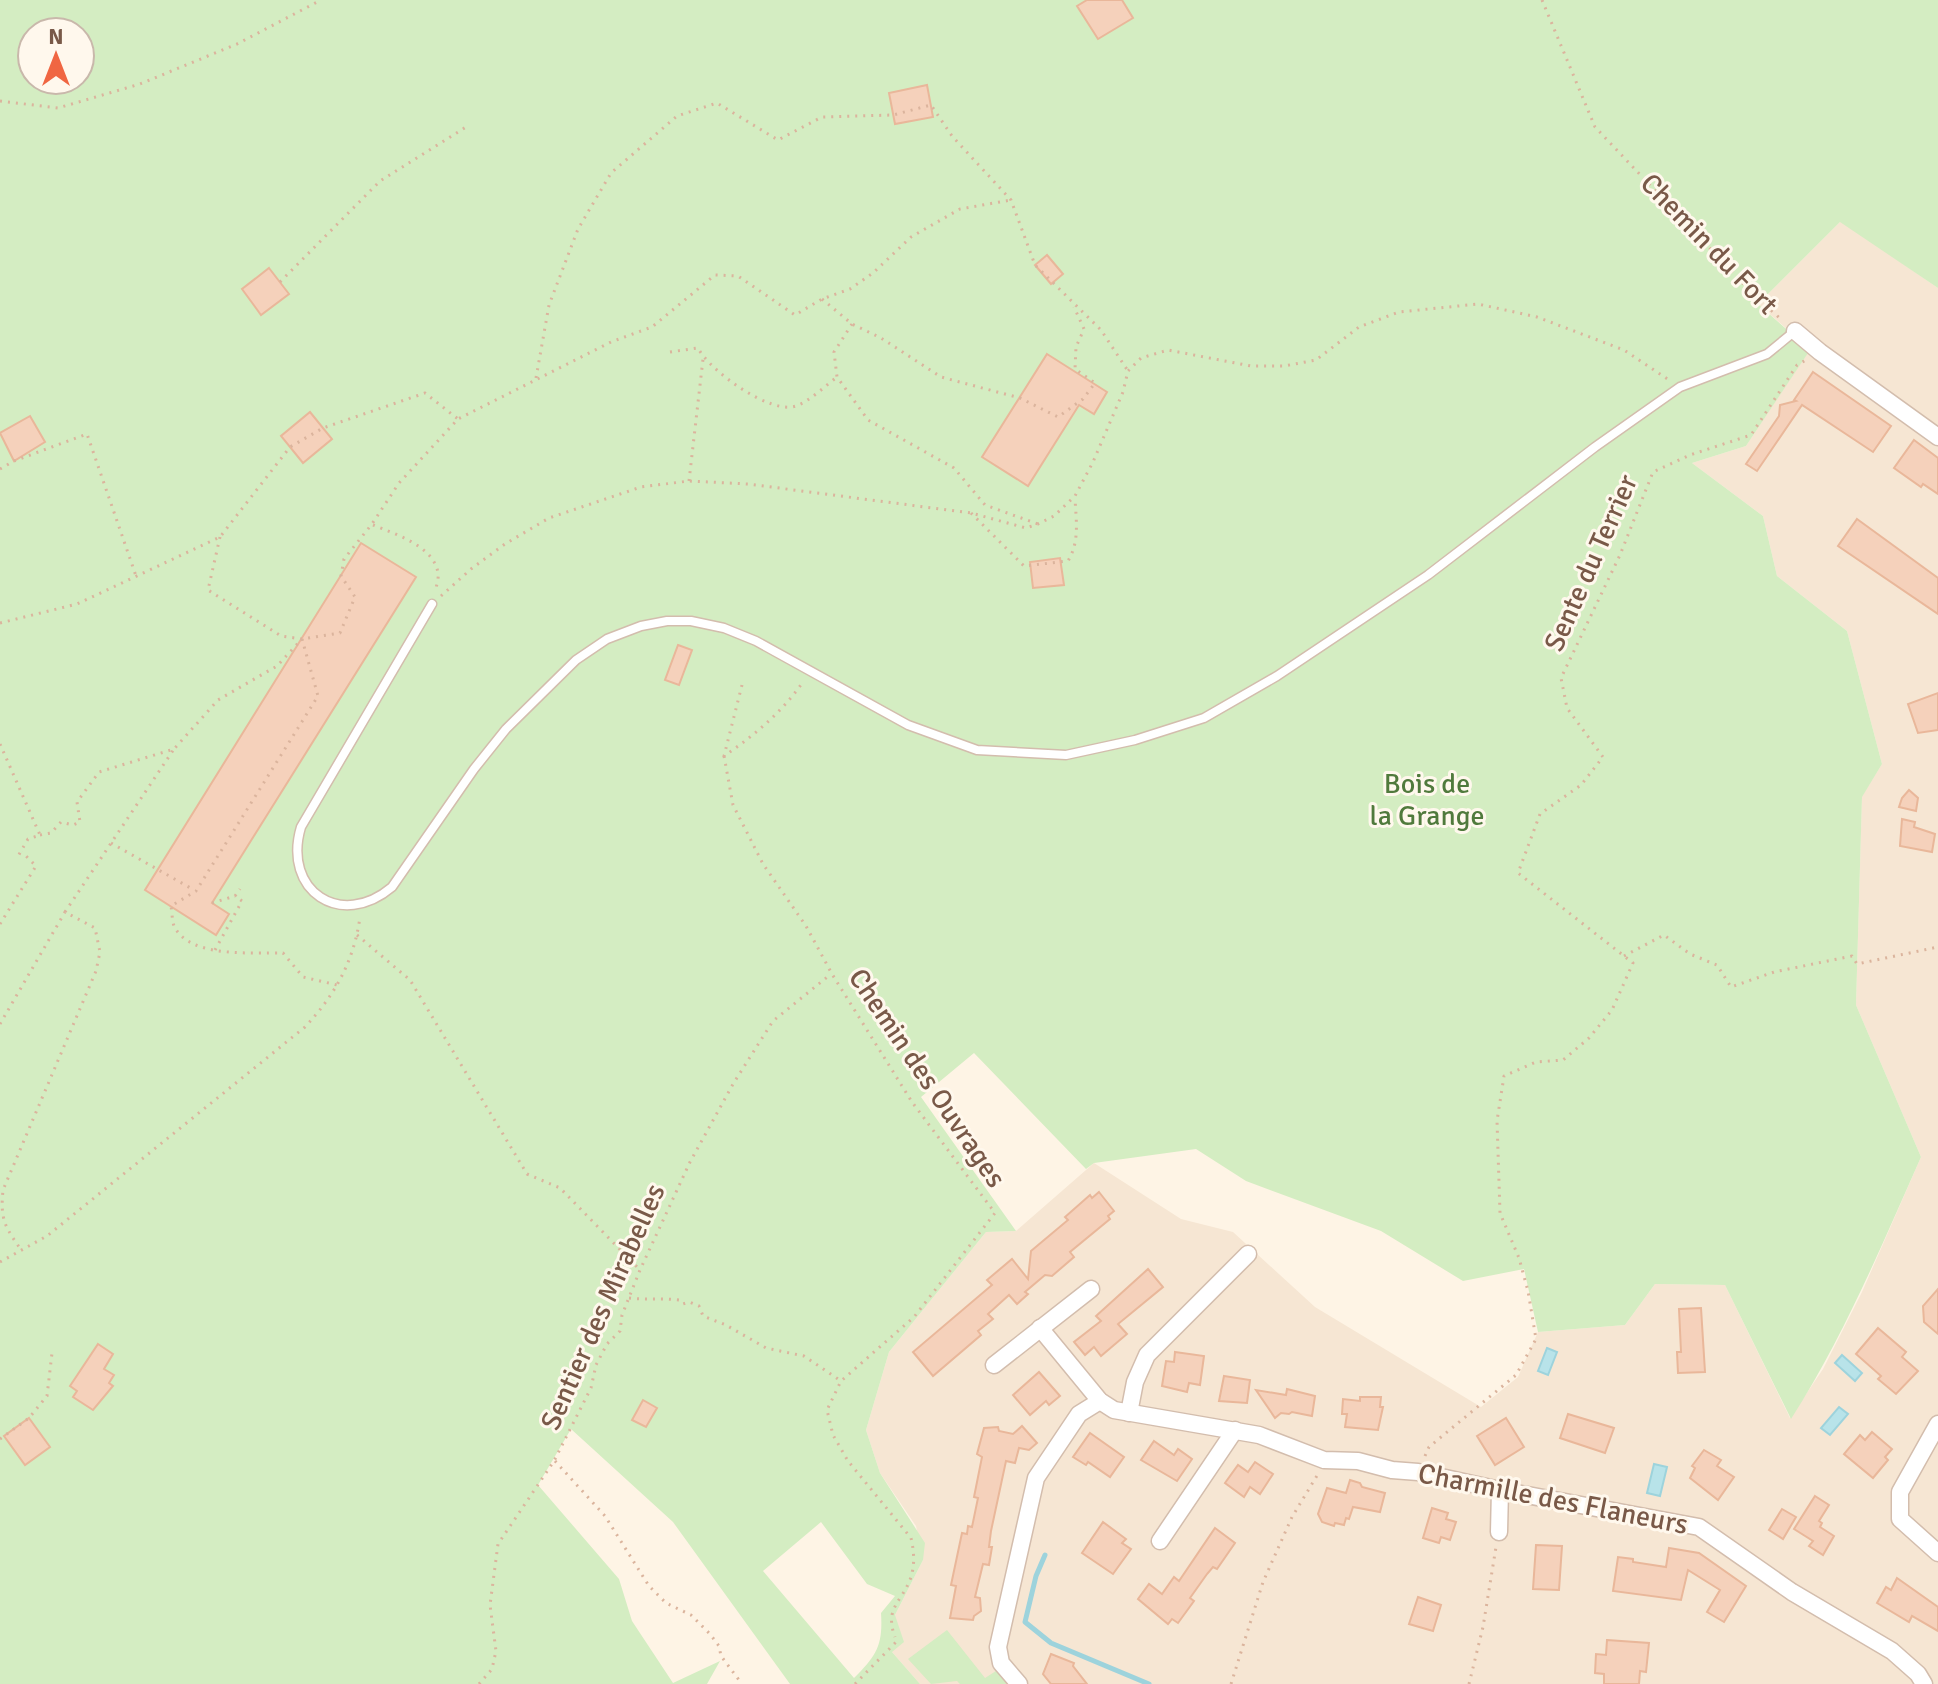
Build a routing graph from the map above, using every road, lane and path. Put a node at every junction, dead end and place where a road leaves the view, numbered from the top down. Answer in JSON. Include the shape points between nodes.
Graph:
{"nodes":[{"id":1,"x":321,"y":0,"type":"edge"},
{"id":2,"x":1542,"y":0,"type":"edge"},
{"id":3,"x":0,"y":101,"type":"edge"},
{"id":4,"x":466,"y":127,"type":"dead end"},
{"id":5,"x":1011,"y":200,"type":"junction"},
{"id":6,"x":280,"y":282,"type":"dead end"},
{"id":7,"x":822,"y":299,"type":"junction"},
{"id":8,"x":1072,"y":304,"type":"junction"},
{"id":9,"x":852,"y":324,"type":"junction"},
{"id":10,"x":1795,"y":331,"type":"junction"},
{"id":11,"x":670,"y":352,"type":"dead end"},
{"id":12,"x":1820,"y":352,"type":"junction"},
{"id":13,"x":703,"y":359,"type":"junction"},
{"id":14,"x":1128,"y":371,"type":"junction"},
{"id":15,"x":837,"y":377,"type":"junction"},
{"id":16,"x":536,"y":380,"type":"junction"},
{"id":17,"x":1680,"y":387,"type":"junction"},
{"id":18,"x":458,"y":419,"type":"junction"},
{"id":19,"x":1938,"y":437,"type":"edge"},
{"id":20,"x":0,"y":469,"type":"edge"},
{"id":21,"x":689,"y":481,"type":"junction"},
{"id":22,"x":1075,"y":496,"type":"junction"},
{"id":23,"x":971,"y":513,"type":"junction"},
{"id":24,"x":372,"y":524,"type":"junction"},
{"id":25,"x":1038,"y":524,"type":"junction"},
{"id":26,"x":220,"y":537,"type":"junction"},
{"id":27,"x":136,"y":576,"type":"junction"},
{"id":28,"x":432,"y":604,"type":"junction"},
{"id":29,"x":0,"y":623,"type":"edge"},
{"id":30,"x":302,"y":639,"type":"junction"},
{"id":31,"x":809,"y":672,"type":"junction"},
{"id":32,"x":742,"y":685,"type":"dead end"},
{"id":33,"x":0,"y":744,"type":"edge"},
{"id":34,"x":174,"y":749,"type":"junction"},
{"id":35,"x":724,"y":756,"type":"junction"},
{"id":36,"x":40,"y":835,"type":"junction"},
{"id":37,"x":111,"y":843,"type":"junction"},
{"id":38,"x":21,"y":851,"type":"junction"},
{"id":39,"x":17,"y":858,"type":"dead end"},
{"id":40,"x":240,"y":889,"type":"dead end"},
{"id":41,"x":196,"y":891,"type":"junction"},
{"id":42,"x":235,"y":896,"type":"junction"},
{"id":43,"x":212,"y":903,"type":"dead end"},
{"id":44,"x":361,"y":905,"type":"junction"},
{"id":45,"x":65,"y":912,"type":"junction"},
{"id":46,"x":0,"y":924,"type":"edge"},
{"id":47,"x":357,"y":935,"type":"junction"},
{"id":48,"x":1938,"y":947,"type":"edge"},
{"id":49,"x":215,"y":950,"type":"junction"},
{"id":50,"x":1624,"y":956,"type":"junction"},
{"id":51,"x":832,"y":974,"type":"junction"},
{"id":52,"x":337,"y":985,"type":"junction"},
{"id":53,"x":0,"y":1011,"type":"edge"},
{"id":54,"x":5,"y":1014,"type":"junction"},
{"id":55,"x":0,"y":1024,"type":"edge"},
{"id":56,"x":22,"y":1251,"type":"junction"},
{"id":57,"x":1248,"y":1254,"type":"dead end"},
{"id":58,"x":0,"y":1262,"type":"edge"},
{"id":59,"x":640,"y":1270,"type":"junction"},
{"id":60,"x":1091,"y":1289,"type":"dead end"},
{"id":61,"x":629,"y":1298,"type":"junction"},
{"id":62,"x":1040,"y":1328,"type":"junction"},
{"id":63,"x":52,"y":1353,"type":"dead end"},
{"id":64,"x":994,"y":1365,"type":"dead end"},
{"id":65,"x":841,"y":1381,"type":"junction"},
{"id":66,"x":1100,"y":1401,"type":"junction"},
{"id":67,"x":1129,"y":1413,"type":"junction"},
{"id":68,"x":1938,"y":1424,"type":"edge"},
{"id":69,"x":1235,"y":1430,"type":"junction"},
{"id":70,"x":0,"y":1439,"type":"edge"},
{"id":71,"x":554,"y":1461,"type":"junction"},
{"id":72,"x":1321,"y":1467,"type":"junction"},
{"id":73,"x":1418,"y":1472,"type":"junction"},
{"id":74,"x":1500,"y":1490,"type":"junction"},
{"id":75,"x":1499,"y":1532,"type":"joint"},
{"id":76,"x":1160,"y":1541,"type":"dead end"},
{"id":77,"x":1938,"y":1553,"type":"edge"},
{"id":78,"x":1938,"y":1674,"type":"edge"},
{"id":79,"x":479,"y":1684,"type":"edge"},
{"id":80,"x":742,"y":1684,"type":"edge"},
{"id":81,"x":855,"y":1684,"type":"edge"},
{"id":82,"x":1019,"y":1684,"type":"edge"},
{"id":83,"x":1231,"y":1684,"type":"edge"},
{"id":84,"x":1469,"y":1684,"type":"edge"},
{"id":85,"x":1924,"y":1684,"type":"edge"},
{"id":86,"x":1932,"y":1684,"type":"edge"}],
"edges":[{"from":1,"to":3,"type":"path","via":[[237,44],[140,84],[58,108]]},
{"from":2,"to":10,"type":"path","name":"Chemin du Fort","via":[[1595,127],[1754,295]]},
{"from":4,"to":6,"type":"path","via":[[380,181]]},
{"from":5,"to":7,"type":"path","via":[[960,209],[911,237],[850,289]]},
{"from":5,"to":8,"type":"path","via":[[1035,265]]},
{"from":5,"to":16,"type":"path","via":[[931,105],[893,115],[822,117],[778,140],[717,103],[677,116],[611,173],[578,229],[549,305]]},
{"from":7,"to":9,"type":"path"},
{"from":7,"to":16,"type":"path","via":[[795,315],[738,276],[715,275],[652,327]]},
{"from":8,"to":9,"type":"path","via":[[1084,329],[1075,369],[1095,383],[1058,417],[1020,398],[941,377]]},
{"from":8,"to":14,"type":"path","via":[[1101,330]]},
{"from":9,"to":15,"type":"path","via":[[834,352]]},
{"from":10,"to":12,"type":"street","name":"Chemin du Fort"},
{"from":10,"to":17,"type":"lane","via":[[1767,354]]},
{"from":11,"to":13,"type":"path","via":[[698,348]]},
{"from":12,"to":19,"type":"street","name":"Chemin du Fort"},
{"from":12,"to":50,"type":"path","name":"Sente du Terrier","via":[[1797,365],[1751,435],[1653,472],[1561,678],[1567,708],[1603,757],[1581,785],[1540,814],[1518,873]]},
{"from":13,"to":15,"type":"path","via":[[769,404],[795,406]]},
{"from":13,"to":21,"type":"path"},
{"from":14,"to":17,"type":"path","via":[[1141,358],[1168,350],[1251,366],[1316,360],[1359,327],[1399,312],[1478,304],[1537,317],[1624,350]]},
{"from":14,"to":22,"type":"path"},
{"from":15,"to":25,"type":"path","via":[[868,420],[954,468],[985,505]]},
{"from":16,"to":18,"type":"path"},
{"from":17,"to":31,"type":"lane","via":[[1428,575],[1277,676],[1190,723],[1066,755],[977,750],[908,725]]},
{"from":18,"to":24,"type":"path","via":[[399,483]]},
{"from":18,"to":26,"type":"path","via":[[425,393],[323,428],[290,447]]},
{"from":20,"to":27,"type":"path","via":[[87,434]]},
{"from":21,"to":23,"type":"path"},
{"from":21,"to":28,"type":"path","via":[[641,487],[549,518],[471,569]]},
{"from":22,"to":23,"type":"path","via":[[1075,550],[1068,561],[1024,566]]},
{"from":22,"to":25,"type":"path"},
{"from":23,"to":25,"type":"path","via":[[1026,528]]},
{"from":24,"to":28,"type":"path","via":[[407,539],[433,559],[439,575]]},
{"from":24,"to":30,"type":"path","via":[[344,559],[341,576],[355,597],[340,633]]},
{"from":26,"to":27,"type":"path"},
{"from":26,"to":30,"type":"path","via":[[208,590],[281,636]]},
{"from":27,"to":29,"type":"path","via":[[77,604]]},
{"from":28,"to":44,"type":"lane","via":[[296,843],[296,861],[313,891],[344,906]]},
{"from":30,"to":34,"type":"path","via":[[277,666],[218,700]]},
{"from":30,"to":41,"type":"path","via":[[318,696]]},
{"from":31,"to":35,"type":"path","via":[[786,707]]},
{"from":31,"to":44,"type":"lane","via":[[756,641],[691,621],[641,626],[607,639],[576,660],[506,729],[392,887]]},
{"from":32,"to":35,"type":"path"},
{"from":33,"to":36,"type":"path"},
{"from":34,"to":36,"type":"path","via":[[99,772],[77,802],[80,822],[61,822],[51,833]]},
{"from":34,"to":37,"type":"path"},
{"from":35,"to":51,"type":"path","name":"Chemin des Ouvrages","via":[[733,805]]},
{"from":36,"to":38,"type":"path","via":[[28,839]]},
{"from":37,"to":41,"type":"path"},
{"from":37,"to":45,"type":"path"},
{"from":38,"to":39,"type":"path"},
{"from":38,"to":46,"type":"path","via":[[36,866]]},
{"from":40,"to":42,"type":"path"},
{"from":41,"to":49,"type":"path","via":[[171,906],[174,925],[185,939]]},
{"from":42,"to":43,"type":"path"},
{"from":42,"to":49,"type":"path","via":[[242,901]]},
{"from":44,"to":47,"type":"path"},
{"from":45,"to":54,"type":"path"},
{"from":45,"to":56,"type":"path","via":[[95,928],[100,952],[3,1190],[1,1214]]},
{"from":47,"to":52,"type":"path"},
{"from":47,"to":59,"type":"path","via":[[410,980],[527,1174],[560,1188]]},
{"from":48,"to":50,"type":"path","via":[[1857,964],[1852,956],[1731,987],[1717,965],[1664,935]]},
{"from":49,"to":52,"type":"path","via":[[283,953],[303,977]]},
{"from":50,"to":73,"type":"path","via":[[1633,963],[1612,1010],[1589,1038],[1563,1060],[1536,1062],[1504,1076],[1497,1121],[1500,1213],[1522,1269],[1536,1339],[1516,1375],[1429,1447]]},
{"from":51,"to":59,"type":"path","name":"Sentier des Mirabelles","via":[[773,1021],[690,1162]]},
{"from":51,"to":65,"type":"path","name":"Chemin des Ouvrages","via":[[912,1102],[995,1213],[914,1317]]},
{"from":52,"to":56,"type":"path","via":[[305,1027]]},
{"from":53,"to":54,"type":"path"},
{"from":54,"to":55,"type":"path"},
{"from":56,"to":58,"type":"path"},
{"from":57,"to":67,"type":"street","via":[[1147,1355]]},
{"from":59,"to":61,"type":"path","name":"Sentier des Mirabelles"},
{"from":60,"to":62,"type":"street"},
{"from":61,"to":65,"type":"path","via":[[689,1302],[699,1306],[703,1316],[766,1348],[804,1356]]},
{"from":61,"to":71,"type":"path","name":"Sentier des Mirabelles","via":[[620,1331],[596,1365],[591,1388]]},
{"from":62,"to":64,"type":"street"},
{"from":62,"to":66,"type":"street"},
{"from":63,"to":70,"type":"path","via":[[47,1396],[29,1418]]},
{"from":65,"to":81,"type":"path","via":[[827,1410],[833,1435],[911,1538],[914,1551],[911,1577],[890,1614],[895,1640]]},
{"from":66,"to":67,"type":"street","name":"Charmille des Flaneurs"},
{"from":66,"to":82,"type":"street","via":[[1079,1414],[1036,1478],[998,1647],[1001,1663]]},
{"from":67,"to":69,"type":"street","name":"Charmille des Flaneurs"},
{"from":68,"to":77,"type":"street","via":[[1900,1492],[1900,1519]]},
{"from":69,"to":72,"type":"street","name":"Charmille des Flaneurs","via":[[1259,1435]]},
{"from":69,"to":76,"type":"street"},
{"from":71,"to":79,"type":"path","name":"Sentier des Mirabelles","via":[[498,1544],[490,1605],[496,1651],[492,1669]]},
{"from":71,"to":80,"type":"path","via":[[605,1516],[649,1586],[710,1634]]},
{"from":72,"to":73,"type":"street","name":"Charmille des Flaneurs","via":[[1358,1461]]},
{"from":72,"to":83,"type":"path","via":[[1263,1582]]},
{"from":73,"to":74,"type":"street","name":"Charmille des Flaneurs"},
{"from":74,"to":75,"type":"street"},
{"from":74,"to":85,"type":"street","name":"Charmille des Flaneurs","via":[[1699,1527],[1792,1592],[1892,1651]]},
{"from":75,"to":84,"type":"path"},
{"from":78,"to":86,"type":"street"}]}
